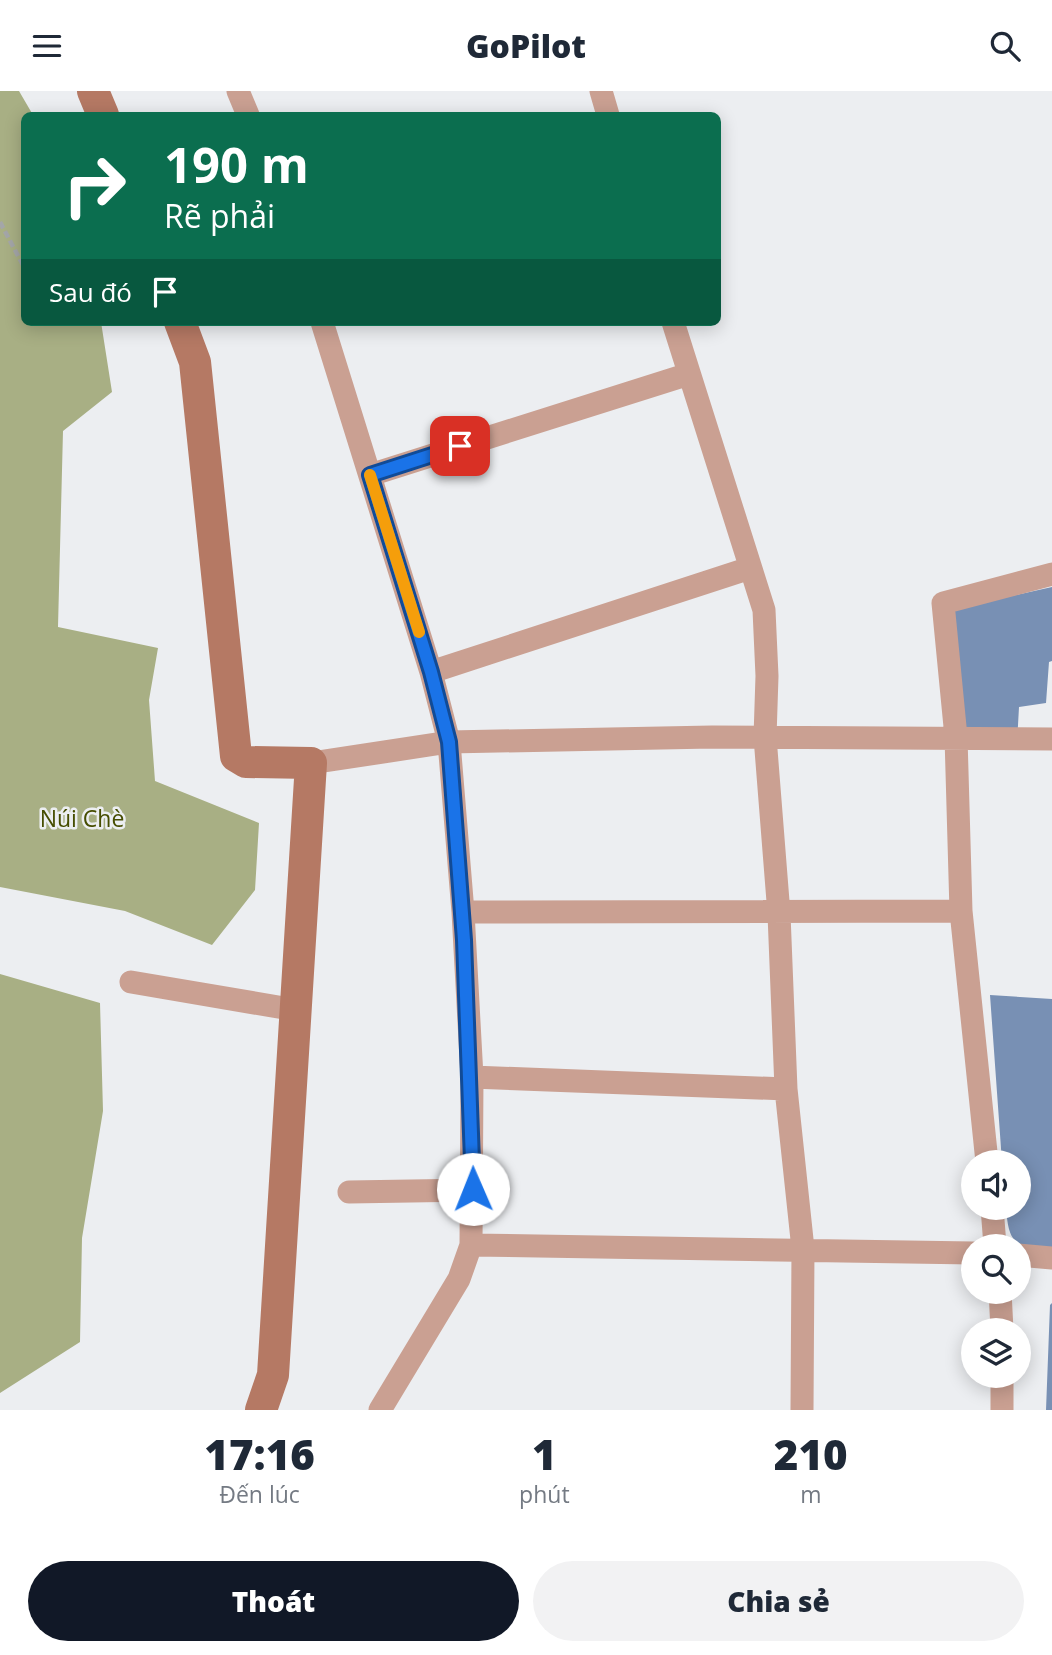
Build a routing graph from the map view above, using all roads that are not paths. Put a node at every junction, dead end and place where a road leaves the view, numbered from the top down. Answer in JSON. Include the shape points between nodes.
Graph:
{"nodes":[{"id":1,"x":93,"y":91,"type":"edge"},
{"id":2,"x":238,"y":91,"type":"edge"},
{"id":3,"x":601,"y":91,"type":"edge"},
{"id":4,"x":102,"y":112,"type":"edge"},
{"id":5,"x":247,"y":112,"type":"edge"},
{"id":6,"x":607,"y":112,"type":"edge"},
{"id":7,"x":182,"y":326,"type":"edge"},
{"id":8,"x":323,"y":326,"type":"edge"},
{"id":9,"x":674,"y":326,"type":"edge"},
{"id":10,"x":690,"y":374,"type":"junction"},
{"id":11,"x":370,"y":475,"type":"junction"},
{"id":12,"x":750,"y":568,"type":"junction"},
{"id":13,"x":1052,"y":574,"type":"edge"},
{"id":14,"x":431,"y":672,"type":"junction"},
{"id":15,"x":765,"y":737,"type":"junction"},
{"id":16,"x":956,"y":737,"type":"junction"},
{"id":17,"x":1052,"y":739,"type":"edge"},
{"id":18,"x":449,"y":742,"type":"junction"},
{"id":19,"x":311,"y":763,"type":"junction"},
{"id":20,"x":961,"y":911,"type":"junction"},
{"id":21,"x":463,"y":912,"type":"junction"},
{"id":22,"x":779,"y":914,"type":"junction"},
{"id":23,"x":131,"y":982,"type":"dead end"},
{"id":24,"x":296,"y":1010,"type":"junction"},
{"id":25,"x":472,"y":1077,"type":"junction"},
{"id":26,"x":786,"y":1089,"type":"junction"},
{"id":27,"x":986,"y":1150,"type":"edge"},
{"id":28,"x":473,"y":1189,"type":"junction"},
{"id":29,"x":349,"y":1192,"type":"dead end"},
{"id":30,"x":471,"y":1245,"type":"junction"},
{"id":31,"x":803,"y":1249,"type":"junction"},
{"id":32,"x":961,"y":1253,"type":"edge"},
{"id":33,"x":1031,"y":1256,"type":"edge"},
{"id":34,"x":1052,"y":1258,"type":"edge"},
{"id":35,"x":1002,"y":1388,"type":"edge"},
{"id":36,"x":261,"y":1410,"type":"edge"},
{"id":37,"x":380,"y":1410,"type":"edge"},
{"id":38,"x":802,"y":1410,"type":"edge"},
{"id":39,"x":1002,"y":1410,"type":"edge"}],
"edges":[{"from":1,"to":4,"type":"street"},
{"from":2,"to":5,"type":"street"},
{"from":3,"to":6,"type":"street"},
{"from":7,"to":19,"type":"street","via":[[195,362],[236,756],[246,762]]},
{"from":8,"to":11,"type":"street"},
{"from":9,"to":10,"type":"street"},
{"from":10,"to":11,"type":"street"},
{"from":10,"to":12,"type":"street"},
{"from":11,"to":14,"type":"street"},
{"from":12,"to":14,"type":"street"},
{"from":12,"to":15,"type":"street","via":[[764,610]]},
{"from":13,"to":16,"type":"street","via":[[943,603]]},
{"from":14,"to":18,"type":"street"},
{"from":15,"to":16,"type":"street"},
{"from":15,"to":18,"type":"street"},
{"from":15,"to":22,"type":"street"},
{"from":16,"to":17,"type":"street"},
{"from":16,"to":20,"type":"street"},
{"from":18,"to":19,"type":"street"},
{"from":18,"to":21,"type":"street"},
{"from":19,"to":24,"type":"street"},
{"from":20,"to":22,"type":"street"},
{"from":20,"to":27,"type":"street"},
{"from":21,"to":22,"type":"street"},
{"from":21,"to":25,"type":"street"},
{"from":22,"to":26,"type":"street"},
{"from":23,"to":24,"type":"street"},
{"from":24,"to":36,"type":"street","via":[[273,1375]]},
{"from":25,"to":26,"type":"street"},
{"from":25,"to":28,"type":"street"},
{"from":26,"to":31,"type":"street"},
{"from":28,"to":29,"type":"street"},
{"from":28,"to":30,"type":"street"},
{"from":30,"to":31,"type":"street"},
{"from":30,"to":37,"type":"street","via":[[459,1279]]},
{"from":31,"to":32,"type":"street"},
{"from":31,"to":38,"type":"street"},
{"from":33,"to":34,"type":"street"},
{"from":35,"to":39,"type":"street"}]}
